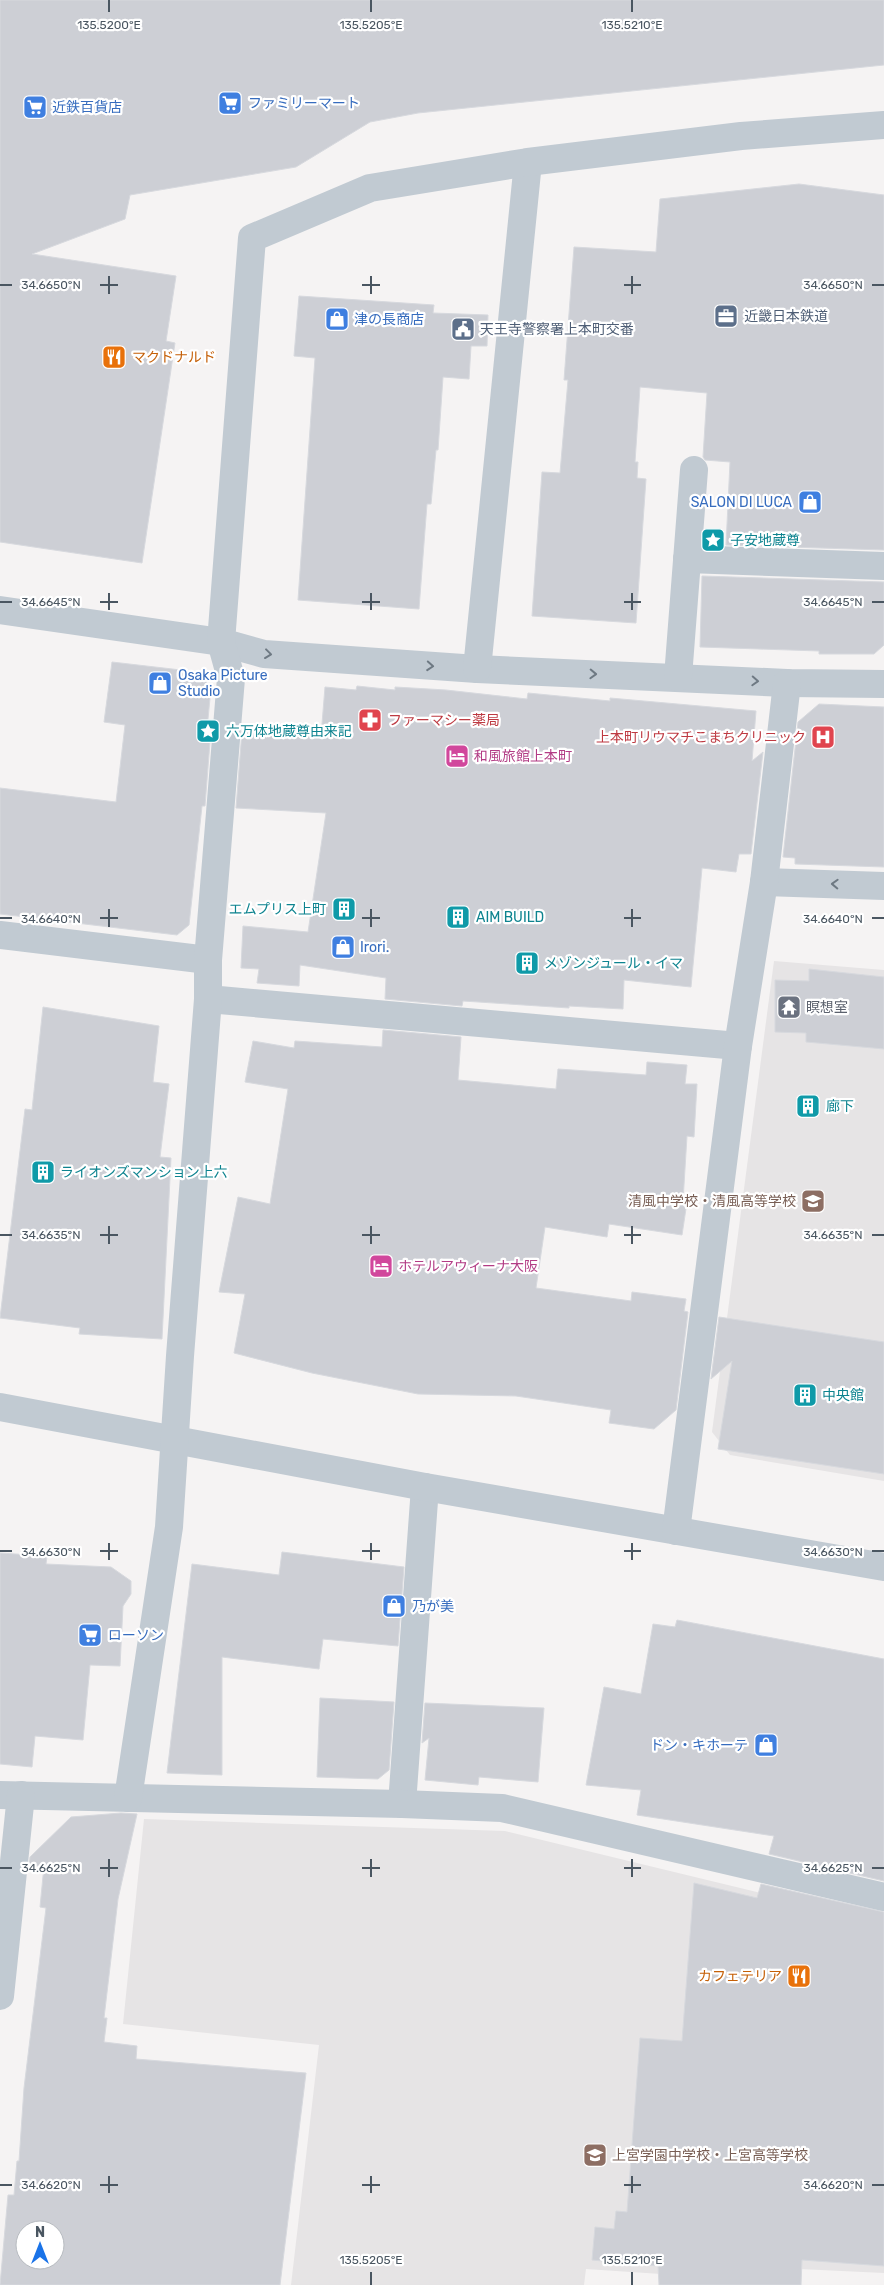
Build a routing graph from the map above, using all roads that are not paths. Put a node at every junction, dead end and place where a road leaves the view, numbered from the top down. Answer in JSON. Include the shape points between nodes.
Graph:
{"nodes":[{"id":1,"x":884,"y":125,"type":"edge"},
{"id":2,"x":528,"y":162,"type":"junction"},
{"id":3,"x":694,"y":470,"type":"dead end"},
{"id":4,"x":687,"y":559,"type":"junction"},
{"id":5,"x":884,"y":566,"type":"edge"},
{"id":6,"x":0,"y":610,"type":"edge"},
{"id":7,"x":221,"y":642,"type":"junction"},
{"id":8,"x":477,"y":669,"type":"junction"},
{"id":9,"x":678,"y":677,"type":"junction"},
{"id":10,"x":787,"y":683,"type":"junction"},
{"id":11,"x":884,"y":684,"type":"edge"},
{"id":12,"x":764,"y":882,"type":"junction"},
{"id":13,"x":884,"y":886,"type":"edge"},
{"id":14,"x":0,"y":935,"type":"edge"},
{"id":15,"x":208,"y":960,"type":"junction"},
{"id":16,"x":208,"y":999,"type":"junction"},
{"id":17,"x":738,"y":1046,"type":"junction"},
{"id":18,"x":0,"y":1407,"type":"edge"},
{"id":19,"x":174,"y":1439,"type":"junction"},
{"id":20,"x":425,"y":1488,"type":"junction"},
{"id":21,"x":676,"y":1531,"type":"junction"},
{"id":22,"x":884,"y":1567,"type":"edge"},
{"id":23,"x":10,"y":1795,"type":"edge"},
{"id":24,"x":128,"y":1798,"type":"junction"},
{"id":25,"x":402,"y":1804,"type":"junction"},
{"id":26,"x":884,"y":1897,"type":"edge"},
{"id":27,"x":0,"y":1996,"type":"edge"}],
"edges":[{"from":1,"to":2,"type":"street","via":[[741,136]]},
{"from":2,"to":7,"type":"street","via":[[370,188],[252,238]]},
{"from":2,"to":8,"type":"street"},
{"from":3,"to":4,"type":"street"},
{"from":4,"to":5,"type":"street"},
{"from":4,"to":9,"type":"street"},
{"from":6,"to":7,"type":"street"},
{"from":7,"to":8,"type":"street","one_way":true,"via":[[264,654]]},
{"from":7,"to":15,"type":"street","via":[[231,678]]},
{"from":8,"to":9,"type":"street","one_way":true},
{"from":9,"to":10,"type":"street","one_way":true},
{"from":10,"to":11,"type":"street"},
{"from":10,"to":12,"type":"street"},
{"from":13,"to":12,"type":"street","one_way":true},
{"from":12,"to":17,"type":"street"},
{"from":14,"to":15,"type":"street"},
{"from":15,"to":16,"type":"street"},
{"from":16,"to":17,"type":"street"},
{"from":16,"to":19,"type":"street"},
{"from":17,"to":21,"type":"street"},
{"from":18,"to":19,"type":"street"},
{"from":19,"to":20,"type":"street"},
{"from":19,"to":24,"type":"street","via":[[169,1527]]},
{"from":20,"to":21,"type":"street"},
{"from":20,"to":25,"type":"street"},
{"from":21,"to":22,"type":"street"},
{"from":23,"to":24,"type":"street"},
{"from":23,"to":27,"type":"street"},
{"from":24,"to":25,"type":"street"},
{"from":25,"to":26,"type":"street","via":[[502,1808]]}]}
